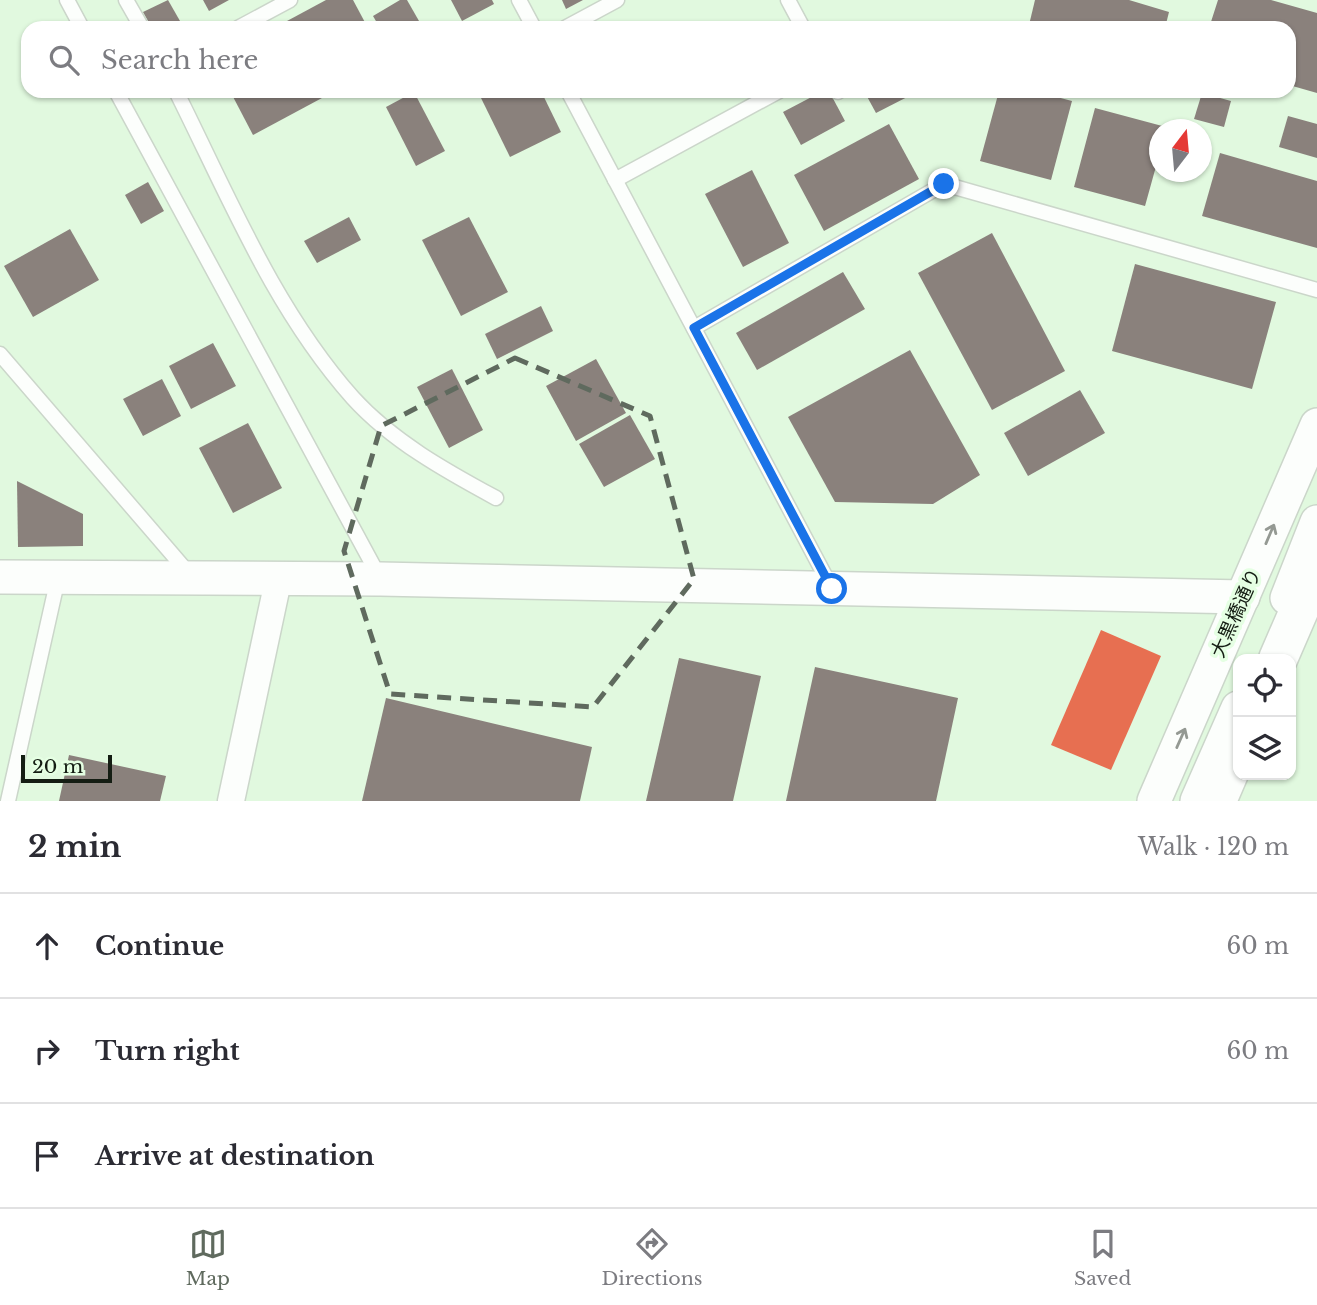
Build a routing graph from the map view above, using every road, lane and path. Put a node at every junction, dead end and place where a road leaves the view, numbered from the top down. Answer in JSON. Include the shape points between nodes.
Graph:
{"nodes":[{"id":1,"x":67,"y":0,"type":"edge"},
{"id":2,"x":126,"y":0,"type":"edge"},
{"id":3,"x":290,"y":0,"type":"edge"},
{"id":4,"x":519,"y":0,"type":"edge"},
{"id":5,"x":617,"y":0,"type":"edge"},
{"id":6,"x":788,"y":0,"type":"edge"},
{"id":7,"x":78,"y":21,"type":"edge"},
{"id":8,"x":138,"y":21,"type":"edge"},
{"id":9,"x":251,"y":21,"type":"edge"},
{"id":10,"x":530,"y":21,"type":"edge"},
{"id":11,"x":578,"y":21,"type":"edge"},
{"id":12,"x":799,"y":21,"type":"edge"},
{"id":13,"x":120,"y":98,"type":"edge"},
{"id":14,"x":180,"y":98,"type":"edge"},
{"id":15,"x":572,"y":98,"type":"edge"},
{"id":16,"x":766,"y":98,"type":"edge"},
{"id":17,"x":615,"y":180,"type":"junction"},
{"id":18,"x":1317,"y":290,"type":"edge"},
{"id":19,"x":694,"y":328,"type":"junction"},
{"id":20,"x":0,"y":354,"type":"edge"},
{"id":21,"x":1317,"y":425,"type":"edge"},
{"id":22,"x":496,"y":498,"type":"dead end"},
{"id":23,"x":1317,"y":522,"type":"edge"},
{"id":24,"x":1317,"y":569,"type":"edge"},
{"id":25,"x":0,"y":577,"type":"edge"},
{"id":26,"x":58,"y":578,"type":"junction"},
{"id":27,"x":380,"y":579,"type":"junction"},
{"id":28,"x":194,"y":580,"type":"junction"},
{"id":29,"x":278,"y":581,"type":"junction"},
{"id":30,"x":832,"y":589,"type":"junction"},
{"id":31,"x":1243,"y":597,"type":"junction"},
{"id":32,"x":1317,"y":608,"type":"edge"},
{"id":33,"x":1262,"y":654,"type":"edge"},
{"id":34,"x":1280,"y":654,"type":"edge"},
{"id":35,"x":1296,"y":657,"type":"edge"},
{"id":36,"x":1234,"y":717,"type":"edge"},
{"id":37,"x":1233,"y":764,"type":"edge"},
{"id":38,"x":1243,"y":780,"type":"edge"},
{"id":39,"x":8,"y":801,"type":"edge"},
{"id":40,"x":231,"y":801,"type":"edge"},
{"id":41,"x":1154,"y":801,"type":"edge"},
{"id":42,"x":1197,"y":801,"type":"edge"},
{"id":43,"x":1217,"y":801,"type":"edge"},
{"id":44,"x":1234,"y":801,"type":"edge"}],
"edges":[{"from":1,"to":7,"type":"lane"},
{"from":2,"to":8,"type":"lane"},
{"from":3,"to":9,"type":"lane"},
{"from":4,"to":10,"type":"lane"},
{"from":5,"to":11,"type":"lane"},
{"from":6,"to":12,"type":"lane"},
{"from":13,"to":27,"type":"lane"},
{"from":14,"to":22,"type":"lane","via":[[284,307],[316,352],[355,400],[417,453]]},
{"from":15,"to":17,"type":"lane"},
{"from":16,"to":17,"type":"lane"},
{"from":17,"to":19,"type":"lane"},
{"from":18,"to":19,"type":"lane","via":[[944,184]]},
{"from":19,"to":30,"type":"lane"},
{"from":20,"to":28,"type":"lane"},
{"from":31,"to":21,"type":"street","name":"大黒橋通り","one_way":true},
{"from":23,"to":33,"type":"street","name":"大黒橋通り"},
{"from":24,"to":34,"type":"highway"},
{"from":25,"to":26,"type":"street"},
{"from":26,"to":28,"type":"street"},
{"from":26,"to":39,"type":"lane"},
{"from":27,"to":29,"type":"street"},
{"from":27,"to":30,"type":"street"},
{"from":28,"to":29,"type":"street"},
{"from":29,"to":40,"type":"street"},
{"from":30,"to":31,"type":"street"},
{"from":41,"to":31,"type":"street","name":"大黒橋通り","one_way":true},
{"from":32,"to":35,"type":"highway"},
{"from":36,"to":42,"type":"street"},
{"from":37,"to":43,"type":"highway"},
{"from":38,"to":44,"type":"highway"}]}
